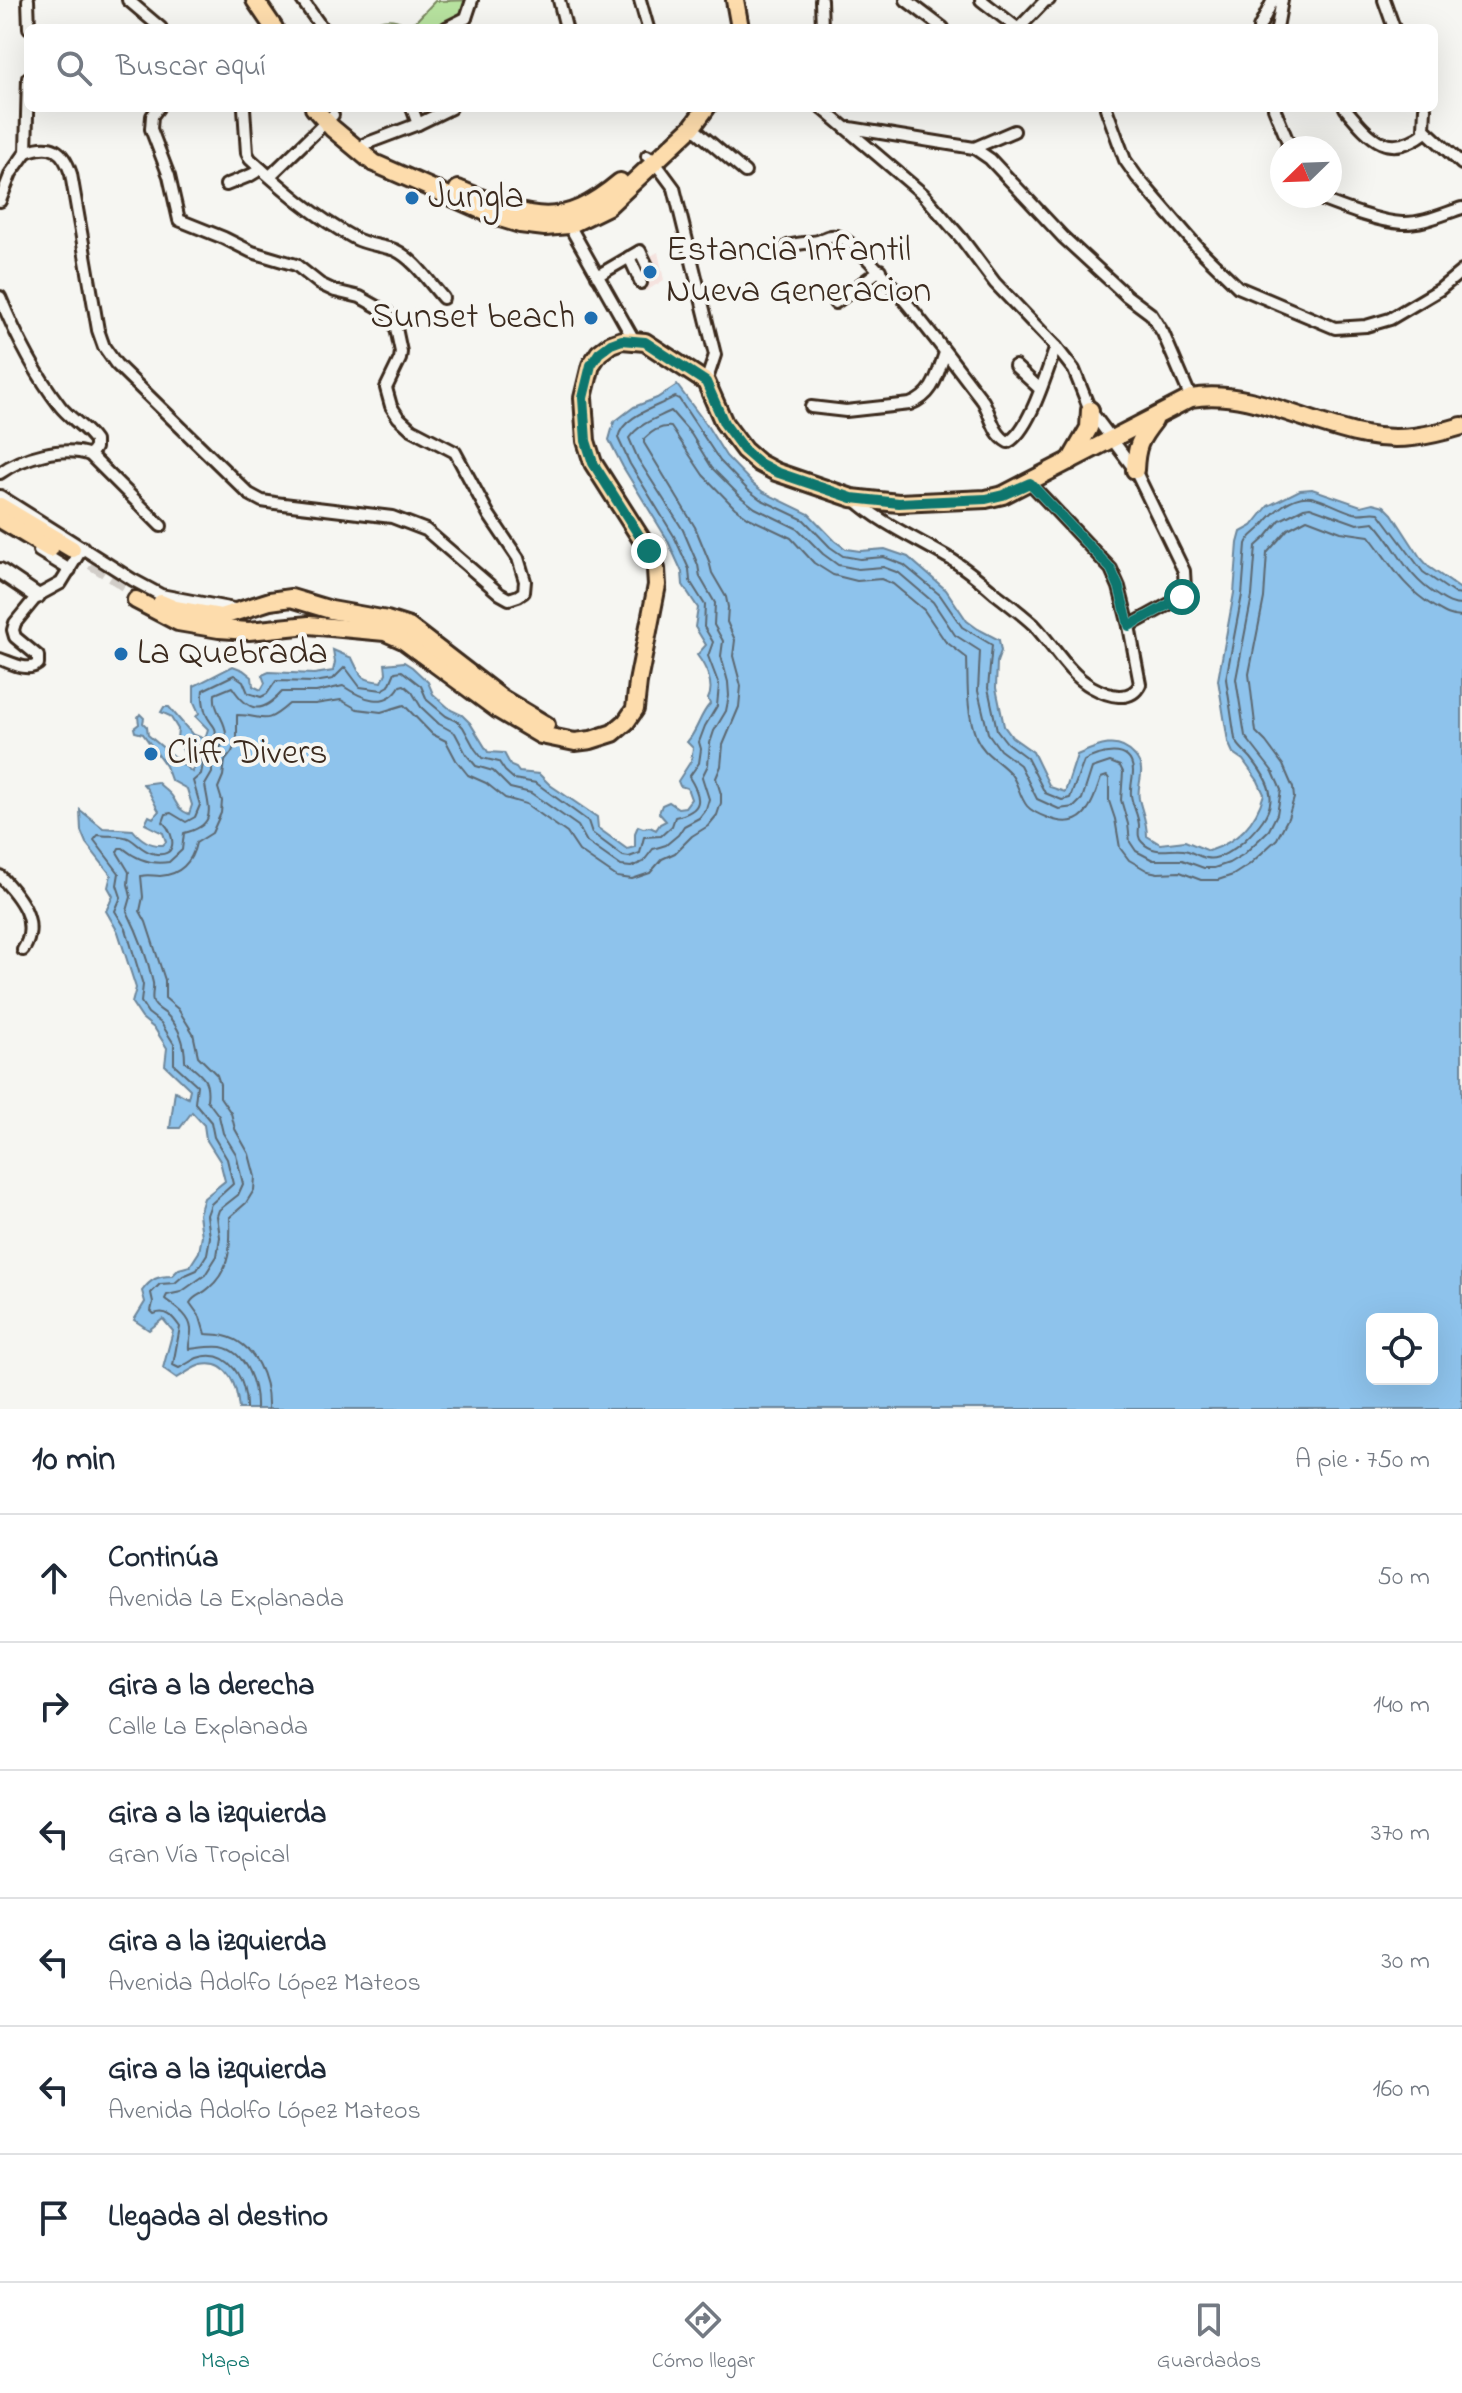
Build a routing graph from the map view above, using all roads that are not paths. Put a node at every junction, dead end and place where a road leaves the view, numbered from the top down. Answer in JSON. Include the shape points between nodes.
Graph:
{"nodes":[{"id":1,"x":28,"y":0,"type":"edge"},
{"id":2,"x":128,"y":0,"type":"edge"},
{"id":3,"x":242,"y":0,"type":"edge"},
{"id":4,"x":255,"y":0,"type":"edge"},
{"id":5,"x":302,"y":0,"type":"edge"},
{"id":6,"x":472,"y":0,"type":"edge"},
{"id":7,"x":559,"y":0,"type":"edge"},
{"id":8,"x":640,"y":0,"type":"edge"},
{"id":9,"x":732,"y":0,"type":"edge"},
{"id":10,"x":821,"y":0,"type":"edge"},
{"id":11,"x":906,"y":0,"type":"edge"},
{"id":12,"x":981,"y":0,"type":"edge"},
{"id":13,"x":1049,"y":0,"type":"edge"},
{"id":14,"x":1273,"y":0,"type":"edge"},
{"id":15,"x":1282,"y":0,"type":"edge"},
{"id":16,"x":1384,"y":0,"type":"edge"},
{"id":17,"x":469,"y":23,"type":"edge"},
{"id":18,"x":29,"y":24,"type":"edge"},
{"id":19,"x":156,"y":24,"type":"edge"},
{"id":20,"x":258,"y":24,"type":"edge"},
{"id":21,"x":271,"y":24,"type":"edge"},
{"id":22,"x":319,"y":24,"type":"edge"},
{"id":23,"x":565,"y":24,"type":"edge"},
{"id":24,"x":647,"y":24,"type":"edge"},
{"id":25,"x":731,"y":24,"type":"edge"},
{"id":26,"x":739,"y":24,"type":"edge"},
{"id":27,"x":822,"y":24,"type":"edge"},
{"id":28,"x":938,"y":24,"type":"edge"},
{"id":29,"x":1013,"y":24,"type":"edge"},
{"id":30,"x":1022,"y":24,"type":"edge"},
{"id":31,"x":1261,"y":24,"type":"edge"},
{"id":32,"x":1278,"y":24,"type":"edge"},
{"id":33,"x":1393,"y":24,"type":"edge"},
{"id":34,"x":27,"y":112,"type":"edge"},
{"id":35,"x":155,"y":112,"type":"edge"},
{"id":36,"x":244,"y":112,"type":"edge"},
{"id":37,"x":414,"y":112,"type":"edge"},
{"id":38,"x":443,"y":112,"type":"edge"},
{"id":39,"x":692,"y":112,"type":"edge"},
{"id":40,"x":703,"y":112,"type":"edge"},
{"id":41,"x":827,"y":112,"type":"edge"},
{"id":42,"x":1107,"y":112,"type":"edge"},
{"id":43,"x":1276,"y":112,"type":"edge"},
{"id":44,"x":1349,"y":112,"type":"edge"},
{"id":45,"x":1425,"y":112,"type":"edge"},
{"id":46,"x":329,"y":115,"type":"edge"},
{"id":47,"x":418,"y":124,"type":"junction"},
{"id":48,"x":692,"y":127,"type":"junction"},
{"id":49,"x":848,"y":128,"type":"junction"},
{"id":50,"x":1014,"y":131,"type":"dead end"},
{"id":51,"x":1426,"y":132,"type":"junction"},
{"id":52,"x":1286,"y":136,"type":"edge"},
{"id":53,"x":362,"y":148,"type":"junction"},
{"id":54,"x":974,"y":148,"type":"junction"},
{"id":55,"x":26,"y":152,"type":"junction"},
{"id":56,"x":650,"y":159,"type":"junction"},
{"id":57,"x":1462,"y":164,"type":"edge"},
{"id":58,"x":266,"y":172,"type":"junction"},
{"id":59,"x":745,"y":172,"type":"dead end"},
{"id":60,"x":226,"y":185,"type":"dead end"},
{"id":61,"x":0,"y":201,"type":"edge"},
{"id":62,"x":1342,"y":206,"type":"edge"},
{"id":63,"x":1462,"y":208,"type":"edge"},
{"id":64,"x":569,"y":225,"type":"junction"},
{"id":65,"x":788,"y":246,"type":"dead end"},
{"id":66,"x":629,"y":257,"type":"junction"},
{"id":67,"x":648,"y":268,"type":"dead end"},
{"id":68,"x":880,"y":270,"type":"junction"},
{"id":69,"x":1462,"y":271,"type":"edge"},
{"id":70,"x":597,"y":276,"type":"junction"},
{"id":71,"x":641,"y":283,"type":"dead end"},
{"id":72,"x":0,"y":297,"type":"edge"},
{"id":73,"x":443,"y":298,"type":"dead end"},
{"id":74,"x":835,"y":303,"type":"dead end"},
{"id":75,"x":634,"y":340,"type":"junction"},
{"id":76,"x":1056,"y":347,"type":"junction"},
{"id":77,"x":945,"y":353,"type":"junction"},
{"id":78,"x":1015,"y":366,"type":"dead end"},
{"id":79,"x":706,"y":382,"type":"junction"},
{"id":80,"x":1040,"y":389,"type":"junction"},
{"id":81,"x":1191,"y":398,"type":"junction"},
{"id":82,"x":811,"y":407,"type":"dead end"},
{"id":83,"x":1090,"y":410,"type":"junction"},
{"id":84,"x":1159,"y":415,"type":"junction"},
{"id":85,"x":1462,"y":426,"type":"edge"},
{"id":86,"x":1114,"y":440,"type":"junction"},
{"id":87,"x":90,"y":455,"type":"junction"},
{"id":88,"x":1070,"y":461,"type":"junction"},
{"id":89,"x":1135,"y":470,"type":"junction"},
{"id":90,"x":0,"y":473,"type":"edge"},
{"id":91,"x":1030,"y":483,"type":"junction"},
{"id":92,"x":0,"y":496,"type":"edge"},
{"id":93,"x":852,"y":498,"type":"junction"},
{"id":94,"x":0,"y":506,"type":"edge"},
{"id":95,"x":0,"y":519,"type":"edge"},
{"id":96,"x":161,"y":526,"type":"dead end"},
{"id":97,"x":0,"y":527,"type":"edge"},
{"id":98,"x":73,"y":556,"type":"junction"},
{"id":99,"x":0,"y":571,"type":"edge"},
{"id":100,"x":37,"y":596,"type":"junction"},
{"id":101,"x":244,"y":611,"type":"junction"},
{"id":102,"x":1129,"y":626,"type":"junction"},
{"id":103,"x":0,"y":659,"type":"edge"},
{"id":104,"x":638,"y":682,"type":"junction"},
{"id":105,"x":0,"y":876,"type":"edge"},
{"id":106,"x":23,"y":950,"type":"dead end"}],
"edges":[{"from":1,"to":18,"type":"street"},
{"from":2,"to":19,"type":"street"},
{"from":3,"to":20,"type":"main road"},
{"from":4,"to":21,"type":"main road"},
{"from":5,"to":22,"type":"street"},
{"from":6,"to":17,"type":"street"},
{"from":7,"to":23,"type":"street"},
{"from":8,"to":24,"type":"street"},
{"from":9,"to":25,"type":"main road"},
{"from":9,"to":26,"type":"main road"},
{"from":10,"to":27,"type":"street"},
{"from":11,"to":28,"type":"street"},
{"from":12,"to":29,"type":"street"},
{"from":13,"to":30,"type":"street"},
{"from":14,"to":31,"type":"street"},
{"from":15,"to":32,"type":"street"},
{"from":16,"to":33,"type":"street"},
{"from":34,"to":55,"type":"street"},
{"from":35,"to":55,"type":"street","via":[[151,129],[179,220],[296,265],[320,284],[360,297],[390,316],[401,352],[386,388],[391,406],[411,429],[455,452],[518,558],[524,592],[509,599],[500,594],[426,530],[409,523],[262,501],[249,494],[104,347],[67,161],[53,149]]},
{"from":36,"to":58,"type":"street","via":[[247,153]]},
{"from":37,"to":47,"type":"street"},
{"from":38,"to":47,"type":"street"},
{"from":39,"to":56,"type":"main road"},
{"from":40,"to":48,"type":"main road"},
{"from":41,"to":49,"type":"street"},
{"from":42,"to":69,"type":"street","via":[[1137,177],[1238,287],[1335,328],[1366,326],[1390,319]]},
{"from":43,"to":52,"type":"street"},
{"from":44,"to":51,"type":"street","via":[[1388,145],[1408,144]]},
{"from":45,"to":51,"type":"street"},
{"from":46,"to":53,"type":"main road"},
{"from":46,"to":58,"type":"street"},
{"from":47,"to":53,"type":"street"},
{"from":48,"to":56,"type":"main road"},
{"from":48,"to":59,"type":"street"},
{"from":49,"to":54,"type":"street"},
{"from":49,"to":76,"type":"street","via":[[923,194],[995,283]]},
{"from":50,"to":54,"type":"street"},
{"from":51,"to":57,"type":"street"},
{"from":53,"to":56,"type":"main road","via":[[521,214],[546,216],[583,208]]},
{"from":53,"to":64,"type":"main road","via":[[374,163],[497,217],[545,227]]},
{"from":54,"to":81,"type":"street","via":[[1063,237],[1151,314]]},
{"from":55,"to":61,"type":"street"},
{"from":56,"to":64,"type":"main road","via":[[608,206]]},
{"from":56,"to":79,"type":"street","via":[[674,188],[715,355]]},
{"from":58,"to":60,"type":"street"},
{"from":58,"to":73,"type":"street","via":[[300,203],[354,238],[406,256]]},
{"from":62,"to":63,"type":"street","via":[[1403,224]]},
{"from":64,"to":70,"type":"street"},
{"from":65,"to":68,"type":"street","via":[[839,236]]},
{"from":66,"to":67,"type":"street","via":[[640,251]]},
{"from":66,"to":70,"type":"street"},
{"from":66,"to":71,"type":"street"},
{"from":68,"to":74,"type":"street"},
{"from":68,"to":77,"type":"street"},
{"from":70,"to":75,"type":"street"},
{"from":72,"to":87,"type":"street","via":[[45,386],[95,441]]},
{"from":75,"to":79,"type":"main road"},
{"from":75,"to":104,"type":"main road","via":[[611,344],[591,365],[583,418],[593,463],[656,569]]},
{"from":76,"to":80,"type":"street"},
{"from":76,"to":83,"type":"street","via":[[1074,370]]},
{"from":77,"to":80,"type":"street","via":[[983,401],[997,434],[1008,442],[1018,435]]},
{"from":77,"to":82,"type":"street","via":[[932,390],[918,401],[846,411]]},
{"from":78,"to":80,"type":"street"},
{"from":79,"to":93,"type":"main road","via":[[724,423],[759,463]]},
{"from":81,"to":84,"type":"main road"},
{"from":81,"to":85,"type":"main road","via":[[1244,400],[1380,437],[1424,437]]},
{"from":83,"to":86,"type":"street"},
{"from":83,"to":88,"type":"main road","via":[[1089,428]]},
{"from":84,"to":86,"type":"main road"},
{"from":84,"to":89,"type":"main road","via":[[1136,448]]},
{"from":86,"to":88,"type":"main road"},
{"from":86,"to":89,"type":"street"},
{"from":87,"to":90,"type":"street","via":[[66,451],[32,457]]},
{"from":87,"to":96,"type":"street"},
{"from":88,"to":91,"type":"main road"},
{"from":89,"to":102,"type":"street","via":[[1186,581],[1182,597]]},
{"from":91,"to":93,"type":"main road","via":[[986,499],[899,503]]},
{"from":91,"to":102,"type":"street","via":[[1111,569]]},
{"from":92,"to":98,"type":"street"},
{"from":93,"to":102,"type":"street","via":[[975,577],[1033,625],[1078,677],[1104,693],[1130,695],[1140,684]]},
{"from":94,"to":98,"type":"main road"},
{"from":95,"to":98,"type":"main road"},
{"from":97,"to":98,"type":"street"},
{"from":98,"to":100,"type":"street","via":[[61,583]]},
{"from":98,"to":101,"type":"street","via":[[161,595]]},
{"from":99,"to":100,"type":"street"},
{"from":100,"to":103,"type":"street","via":[[13,630],[38,656],[38,664],[25,668]]},
{"from":101,"to":104,"type":"main road","via":[[291,598],[409,627],[512,705],[544,725],[574,732],[606,727],[628,706]]},
{"from":101,"to":104,"type":"main road","via":[[202,615],[138,597],[178,622],[219,629],[309,625],[385,632],[497,709],[541,735],[568,742],[617,731],[635,709]]},
{"from":105,"to":106,"type":"street","via":[[16,893],[29,921],[31,932]]}]}
